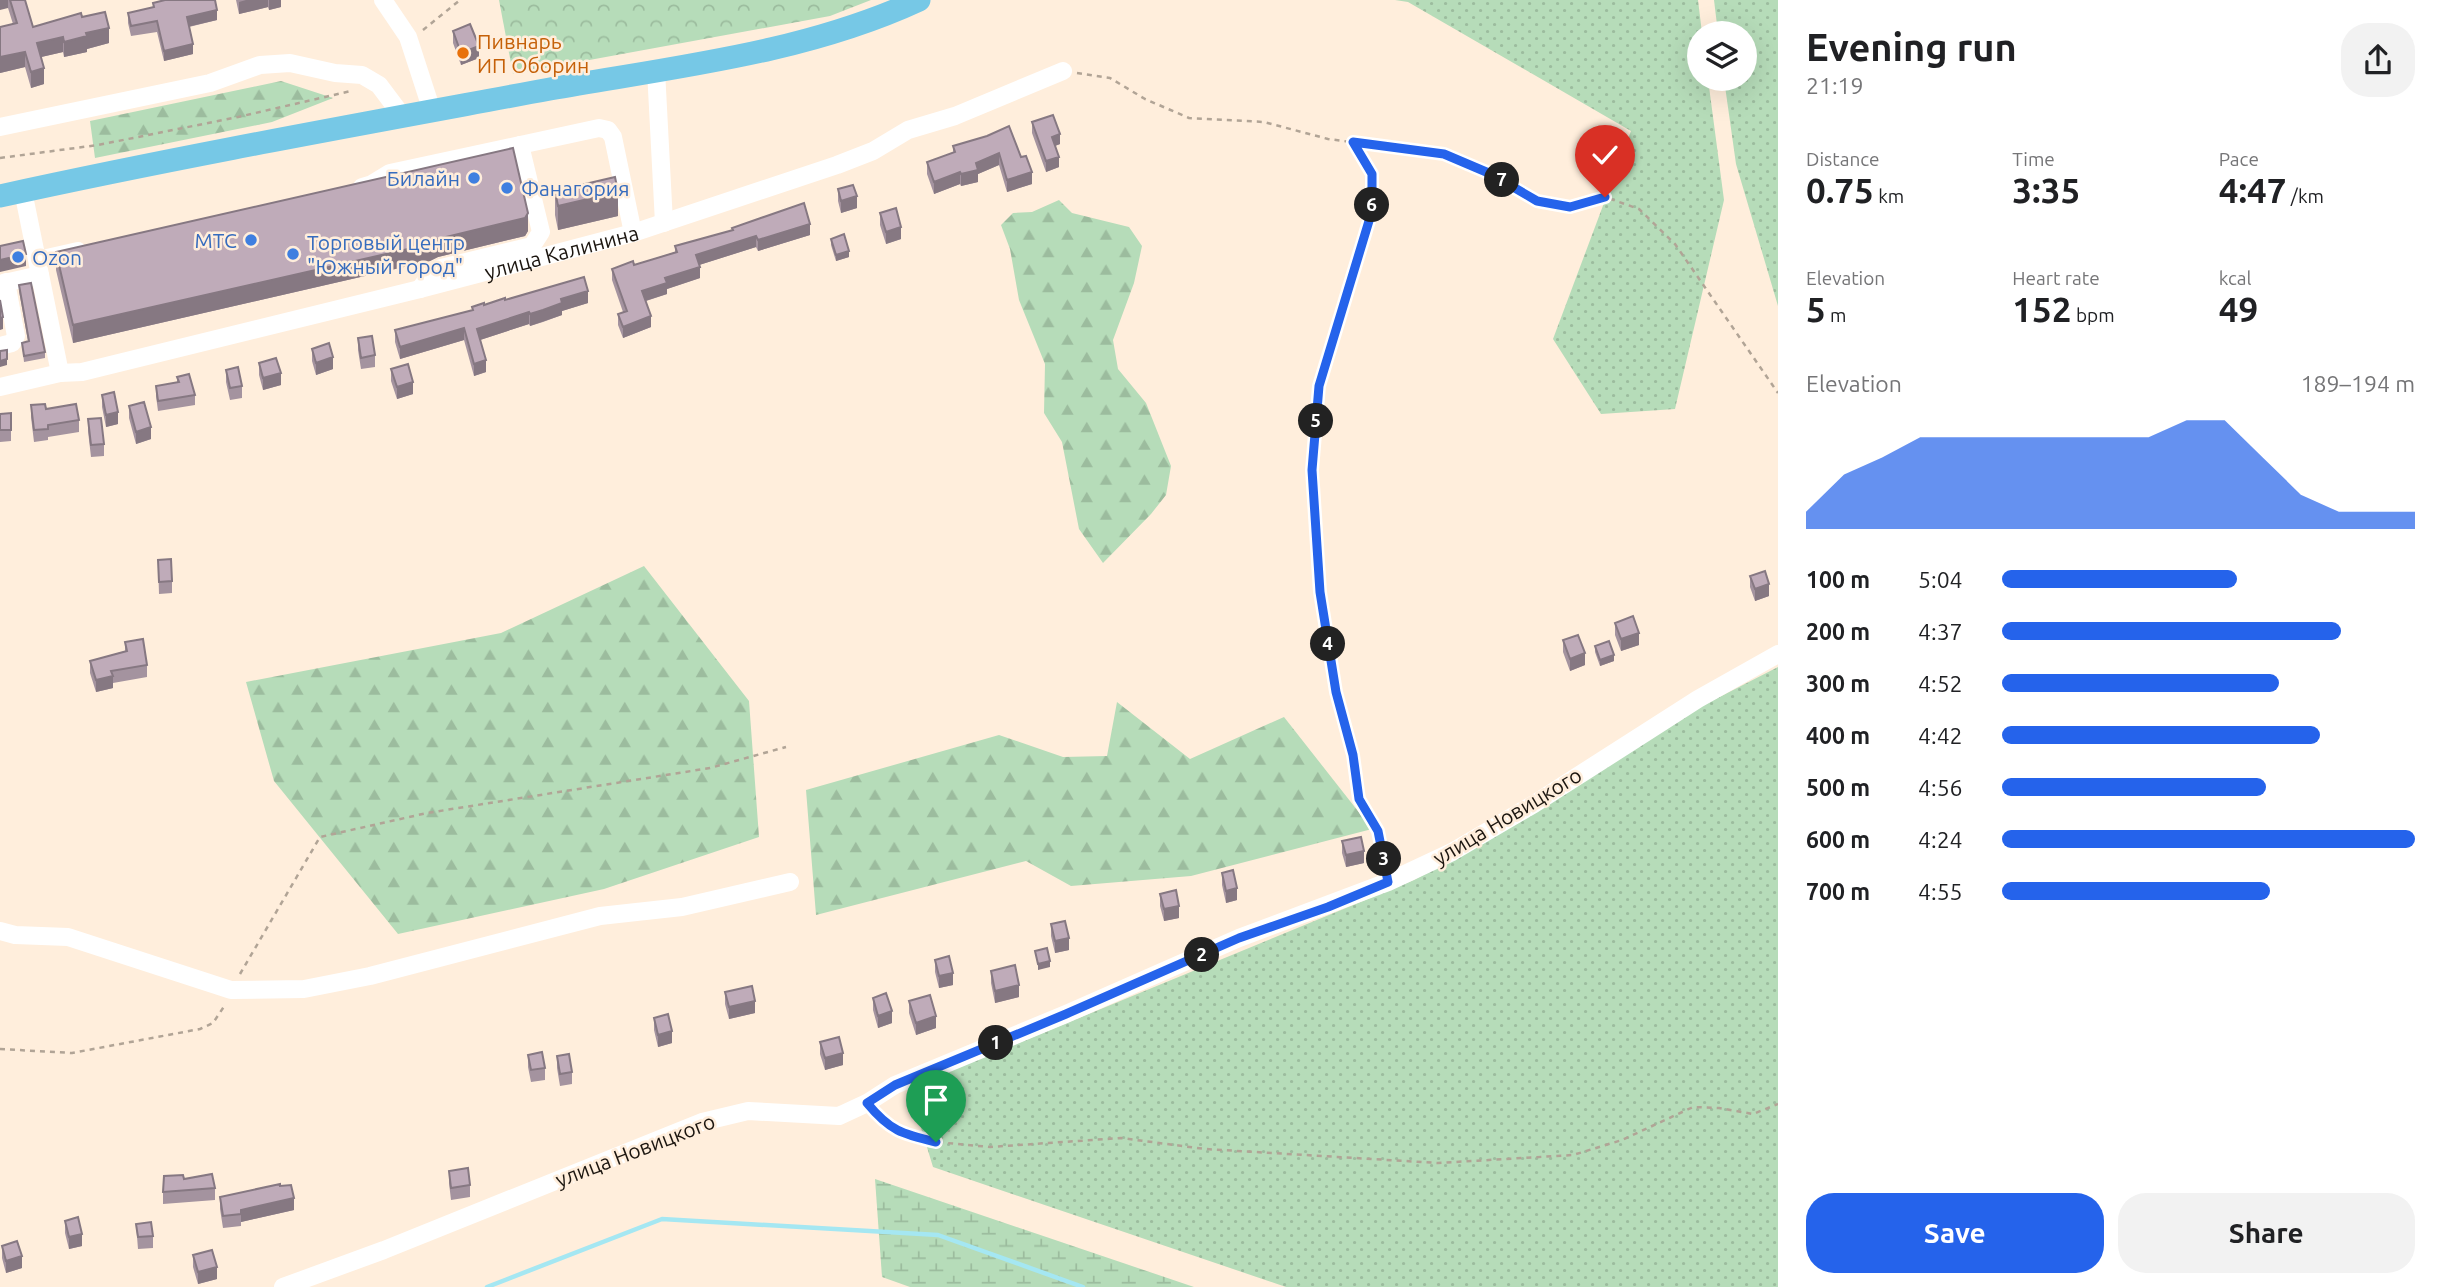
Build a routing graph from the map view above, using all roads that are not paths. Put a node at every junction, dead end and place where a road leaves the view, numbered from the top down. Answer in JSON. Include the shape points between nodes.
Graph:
{"nodes":[{"id":1,"x":383,"y":0,"type":"edge"},
{"id":2,"x":919,"y":0,"type":"edge"},
{"id":3,"x":656,"y":70,"type":"junction"},
{"id":4,"x":1063,"y":71,"type":"road end"},
{"id":5,"x":432,"y":111,"type":"junction"},
{"id":6,"x":403,"y":117,"type":"junction"},
{"id":7,"x":0,"y":127,"type":"edge"},
{"id":8,"x":520,"y":145,"type":"junction"},
{"id":9,"x":23,"y":191,"type":"junction"},
{"id":10,"x":344,"y":191,"type":"edge"},
{"id":11,"x":0,"y":196,"type":"edge"},
{"id":12,"x":664,"y":223,"type":"junction"},
{"id":13,"x":634,"y":233,"type":"junction"},
{"id":14,"x":33,"y":240,"type":"junction"},
{"id":15,"x":11,"y":244,"type":"edge"},
{"id":16,"x":99,"y":246,"type":"edge"},
{"id":17,"x":39,"y":267,"type":"junction"},
{"id":18,"x":3,"y":283,"type":"edge"},
{"id":19,"x":420,"y":289,"type":"junction"},
{"id":20,"x":0,"y":346,"type":"edge"},
{"id":21,"x":60,"y":373,"type":"junction"},
{"id":22,"x":0,"y":387,"type":"edge"},
{"id":23,"x":1778,"y":654,"type":"edge"},
{"id":24,"x":790,"y":882,"type":"dead end"},
{"id":25,"x":0,"y":931,"type":"edge"},
{"id":26,"x":283,"y":1287,"type":"edge"}],
"edges":[{"from":1,"to":5,"type":"street","via":[[408,37]]},
{"from":2,"to":3,"type":"main road","via":[[806,39]]},
{"from":3,"to":5,"type":"main road"},
{"from":3,"to":12,"type":"street"},
{"from":4,"to":12,"type":"street","name":"улица Калинина","via":[[955,116],[908,130],[873,151]]},
{"from":5,"to":6,"type":"main road"},
{"from":6,"to":7,"type":"street","via":[[379,85],[362,75],[290,63],[260,65],[210,83]]},
{"from":6,"to":9,"type":"main road"},
{"from":8,"to":10,"type":"street","via":[[390,173],[372,184]]},
{"from":8,"to":13,"type":"street","via":[[608,130]]},
{"from":8,"to":19,"type":"street","via":[[541,232],[532,246],[441,268]]},
{"from":9,"to":11,"type":"main road"},
{"from":9,"to":14,"type":"street"},
{"from":12,"to":13,"type":"street","name":"улица Калинина"},
{"from":13,"to":19,"type":"street","name":"улица Калинина"},
{"from":14,"to":15,"type":"street"},
{"from":14,"to":17,"type":"street"},
{"from":16,"to":17,"type":"street","via":[[58,256]]},
{"from":17,"to":18,"type":"street"},
{"from":17,"to":21,"type":"street"},
{"from":18,"to":20,"type":"street","via":[[16,336],[12,343]]},
{"from":19,"to":21,"type":"street","name":"улица Калинина","via":[[82,372]]},
{"from":21,"to":22,"type":"street","name":"улица Калинина"},
{"from":23,"to":26,"type":"street","name":"улица Новицкого","via":[[1452,852],[895,1085],[839,1116],[748,1111],[702,1122]]},
{"from":24,"to":25,"type":"street","via":[[682,907],[600,916],[304,989],[231,990],[68,937]]}]}
